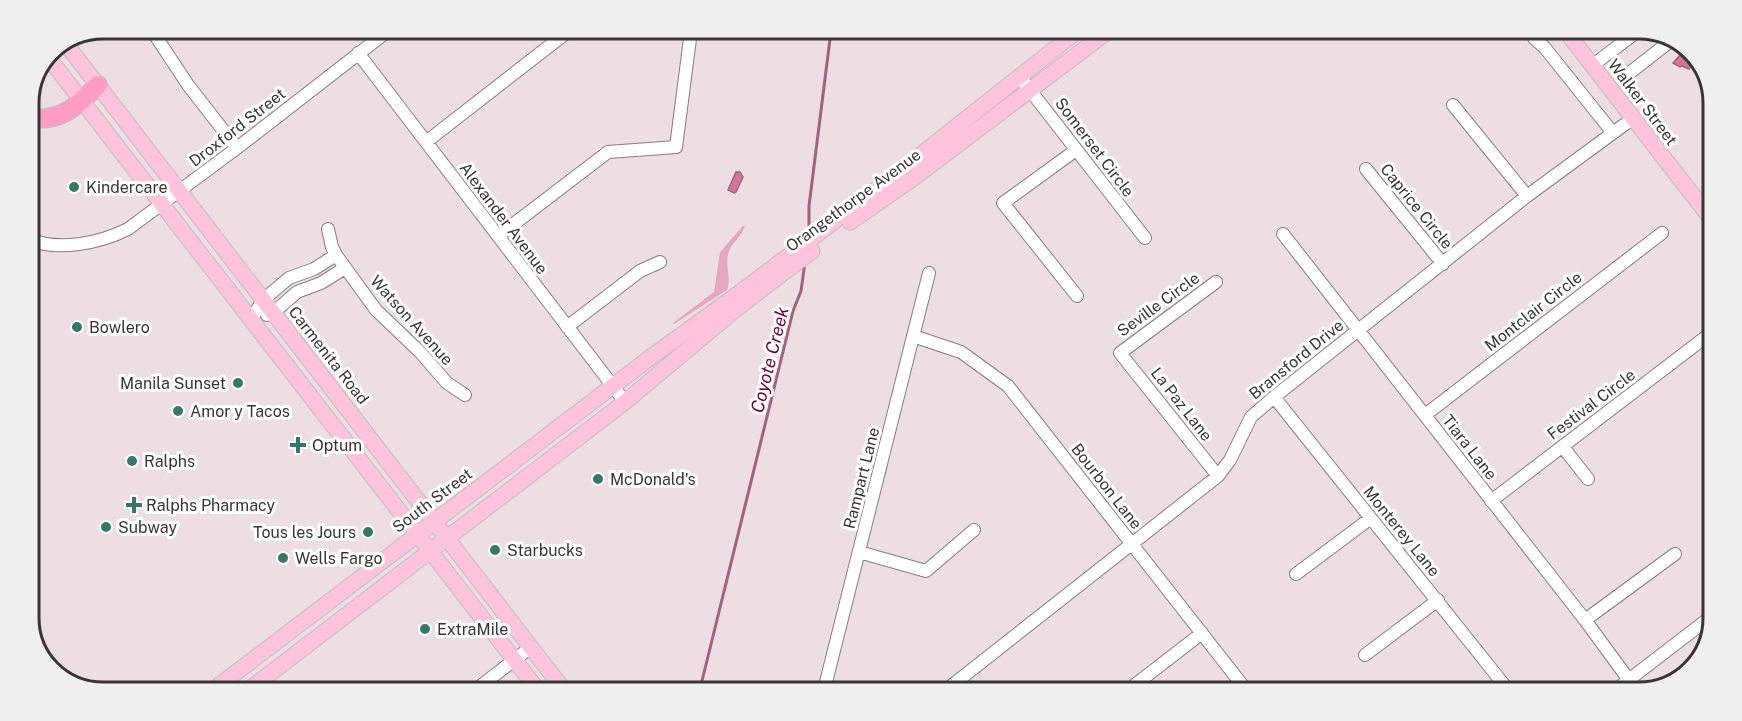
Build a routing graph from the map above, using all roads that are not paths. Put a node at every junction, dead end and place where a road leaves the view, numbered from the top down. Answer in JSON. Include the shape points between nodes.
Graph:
{"nodes":[{"id":1,"x":157,"y":39,"type":"edge"},
{"id":2,"x":377,"y":39,"type":"edge"},
{"id":3,"x":558,"y":39,"type":"edge"},
{"id":4,"x":690,"y":39,"type":"edge"},
{"id":5,"x":1067,"y":39,"type":"edge"},
{"id":6,"x":1098,"y":39,"type":"edge"},
{"id":7,"x":1535,"y":39,"type":"edge"},
{"id":8,"x":1572,"y":39,"type":"edge"},
{"id":9,"x":1627,"y":39,"type":"edge"},
{"id":10,"x":1665,"y":45,"type":"edge"},
{"id":11,"x":70,"y":49,"type":"edge"},
{"id":12,"x":358,"y":53,"type":"junction"},
{"id":13,"x":53,"y":64,"type":"edge"},
{"id":14,"x":1593,"y":65,"type":"junction"},
{"id":15,"x":1632,"y":71,"type":"dead end"},
{"id":16,"x":1019,"y":76,"type":"junction"},
{"id":17,"x":98,"y":85,"type":"junction"},
{"id":18,"x":1030,"y":89,"type":"junction"},
{"id":19,"x":82,"y":101,"type":"junction"},
{"id":20,"x":1453,"y":105,"type":"dead end"},
{"id":21,"x":39,"y":119,"type":"edge"},
{"id":22,"x":1632,"y":119,"type":"junction"},
{"id":23,"x":1613,"y":134,"type":"junction"},
{"id":24,"x":426,"y":142,"type":"junction"},
{"id":25,"x":237,"y":148,"type":"junction"},
{"id":26,"x":1076,"y":150,"type":"junction"},
{"id":27,"x":1366,"y":169,"type":"dead end"},
{"id":28,"x":180,"y":191,"type":"junction"},
{"id":29,"x":1527,"y":196,"type":"junction"},
{"id":30,"x":162,"y":205,"type":"junction"},
{"id":31,"x":862,"y":207,"type":"junction"},
{"id":32,"x":1703,"y":209,"type":"edge"},
{"id":33,"x":328,"y":229,"type":"dead end"},
{"id":34,"x":1662,"y":233,"type":"dead end"},
{"id":35,"x":1283,"y":234,"type":"dead end"},
{"id":36,"x":498,"y":236,"type":"junction"},
{"id":37,"x":1144,"y":238,"type":"dead end"},
{"id":38,"x":39,"y":242,"type":"edge"},
{"id":39,"x":336,"y":255,"type":"junction"},
{"id":40,"x":660,"y":262,"type":"dead end"},
{"id":41,"x":1443,"y":264,"type":"junction"},
{"id":42,"x":345,"y":268,"type":"junction"},
{"id":43,"x":929,"y":273,"type":"dead end"},
{"id":44,"x":1216,"y":282,"type":"dead end"},
{"id":45,"x":1077,"y":296,"type":"dead end"},
{"id":46,"x":737,"y":302,"type":"junction"},
{"id":47,"x":268,"y":306,"type":"junction"},
{"id":48,"x":251,"y":320,"type":"junction"},
{"id":49,"x":567,"y":327,"type":"junction"},
{"id":50,"x":1359,"y":329,"type":"junction"},
{"id":51,"x":913,"y":336,"type":"junction"},
{"id":52,"x":1703,"y":339,"type":"edge"},
{"id":53,"x":1120,"y":353,"type":"joint"},
{"id":54,"x":612,"y":386,"type":"junction"},
{"id":55,"x":465,"y":395,"type":"dead end"},
{"id":56,"x":1274,"y":397,"type":"junction"},
{"id":57,"x":624,"y":402,"type":"junction"},
{"id":58,"x":1425,"y":415,"type":"junction"},
{"id":59,"x":1563,"y":447,"type":"junction"},
{"id":60,"x":1218,"y":476,"type":"junction"},
{"id":61,"x":1588,"y":479,"type":"dead end"},
{"id":62,"x":1491,"y":501,"type":"junction"},
{"id":63,"x":1371,"y":518,"type":"junction"},
{"id":64,"x":434,"y":522,"type":"junction"},
{"id":65,"x":974,"y":530,"type":"dead end"},
{"id":66,"x":417,"y":534,"type":"junction"},
{"id":67,"x":446,"y":538,"type":"junction"},
{"id":68,"x":1132,"y":544,"type":"junction"},
{"id":69,"x":430,"y":551,"type":"junction"},
{"id":70,"x":859,"y":552,"type":"junction"},
{"id":71,"x":1675,"y":554,"type":"dead end"},
{"id":72,"x":1296,"y":574,"type":"dead end"},
{"id":73,"x":1438,"y":600,"type":"junction"},
{"id":74,"x":1586,"y":620,"type":"junction"},
{"id":75,"x":1703,"y":623,"type":"edge"},
{"id":76,"x":1202,"y":633,"type":"junction"},
{"id":77,"x":531,"y":647,"type":"junction"},
{"id":78,"x":1365,"y":655,"type":"dead end"},
{"id":79,"x":515,"y":660,"type":"junction"},
{"id":80,"x":1629,"y":680,"type":"junction"},
{"id":81,"x":225,"y":682,"type":"edge"},
{"id":82,"x":259,"y":682,"type":"edge"},
{"id":83,"x":486,"y":682,"type":"edge"},
{"id":84,"x":532,"y":682,"type":"edge"},
{"id":85,"x":558,"y":682,"type":"edge"},
{"id":86,"x":826,"y":682,"type":"edge"},
{"id":87,"x":956,"y":682,"type":"edge"},
{"id":88,"x":1139,"y":682,"type":"edge"},
{"id":89,"x":1240,"y":682,"type":"edge"},
{"id":90,"x":1496,"y":682,"type":"edge"},
{"id":91,"x":1626,"y":682,"type":"edge"}],
"edges":[{"from":1,"to":25,"type":"street","via":[[188,86]]},
{"from":2,"to":12,"type":"street","name":"Droxford Street"},
{"from":3,"to":24,"type":"street"},
{"from":4,"to":36,"type":"street","via":[[676,147],[608,152]]},
{"from":5,"to":16,"type":"main road","name":"Orangethorpe Avenue"},
{"from":6,"to":18,"type":"main road","name":"Orangethorpe Avenue"},
{"from":7,"to":23,"type":"street"},
{"from":8,"to":14,"type":"main road","name":"Walker Street"},
{"from":9,"to":14,"type":"street"},
{"from":10,"to":15,"type":"street"},
{"from":11,"to":17,"type":"main road","name":"Carmenita Road"},
{"from":12,"to":24,"type":"street","name":"Alexander Avenue"},
{"from":12,"to":25,"type":"street","name":"Droxford Street"},
{"from":13,"to":19,"type":"main road"},
{"from":14,"to":22,"type":"main road","name":"Walker Street"},
{"from":16,"to":18,"type":"street","name":"Somerset Circle"},
{"from":16,"to":31,"type":"main road","name":"Orangethorpe Avenue"},
{"from":17,"to":19,"type":"highway"},
{"from":17,"to":28,"type":"main road","name":"Carmenita Road"},
{"from":18,"to":26,"type":"street","name":"Somerset Circle"},
{"from":18,"to":31,"type":"main road","name":"Orangethorpe Avenue","via":[[915,177]]},
{"from":19,"to":21,"type":"highway","via":[[62,115]]},
{"from":19,"to":30,"type":"main road"},
{"from":20,"to":29,"type":"street"},
{"from":22,"to":23,"type":"street","name":"Bransford Drive"},
{"from":22,"to":32,"type":"main road","name":"Walker Street"},
{"from":23,"to":29,"type":"street","name":"Bransford Drive"},
{"from":24,"to":36,"type":"street","name":"Alexander Avenue"},
{"from":25,"to":28,"type":"street","name":"Droxford Street"},
{"from":26,"to":37,"type":"street","name":"Somerset Circle"},
{"from":26,"to":45,"type":"street","via":[[1004,203]]},
{"from":27,"to":41,"type":"street","name":"Caprice Circle"},
{"from":28,"to":30,"type":"street","name":"Droxford Street"},
{"from":28,"to":47,"type":"main road","name":"Carmenita Road"},
{"from":29,"to":41,"type":"street","name":"Bransford Drive"},
{"from":30,"to":38,"type":"street","name":"Droxford Street","via":[[112,237],[63,245]]},
{"from":30,"to":48,"type":"main road"},
{"from":31,"to":46,"type":"main road","name":"Orangethorpe Avenue"},
{"from":33,"to":39,"type":"street","name":"Watson Avenue"},
{"from":34,"to":58,"type":"street","name":"Montclair Circle"},
{"from":35,"to":50,"type":"street","name":"Tiara Lane"},
{"from":36,"to":49,"type":"street","name":"Alexander Avenue"},
{"from":39,"to":42,"type":"street","name":"Watson Avenue"},
{"from":39,"to":47,"type":"street","via":[[289,279]]},
{"from":40,"to":49,"type":"street","via":[[640,271]]},
{"from":41,"to":50,"type":"street","name":"Bransford Drive"},
{"from":42,"to":47,"type":"street"},
{"from":42,"to":55,"type":"street","name":"Watson Avenue","via":[[376,310],[447,383]]},
{"from":43,"to":51,"type":"street","name":"Rampart Lane"},
{"from":44,"to":53,"type":"street","name":"Seville Circle"},
{"from":46,"to":54,"type":"main road","name":"Orangethorpe Avenue"},
{"from":46,"to":57,"type":"main road","name":"Orangethorpe Avenue"},
{"from":47,"to":48,"type":"street"},
{"from":47,"to":64,"type":"main road","name":"Carmenita Road"},
{"from":48,"to":66,"type":"main road"},
{"from":49,"to":54,"type":"street","name":"Alexander Avenue"},
{"from":50,"to":56,"type":"street","name":"Bransford Drive"},
{"from":50,"to":58,"type":"street","name":"Tiara Lane"},
{"from":51,"to":68,"type":"street","name":"Bourbon Lane","via":[[960,352],[1008,386]]},
{"from":51,"to":70,"type":"street","name":"Rampart Lane"},
{"from":52,"to":59,"type":"street","name":"Festival Circle"},
{"from":53,"to":60,"type":"street","name":"La Paz Lane"},
{"from":54,"to":57,"type":"street","name":"Alexander Avenue"},
{"from":54,"to":64,"type":"main road","name":"South Street"},
{"from":56,"to":60,"type":"street","name":"Bransford Drive","via":[[1251,417]]},
{"from":56,"to":63,"type":"street","name":"Monterey Lane"},
{"from":57,"to":67,"type":"main road"},
{"from":58,"to":62,"type":"street","name":"Tiara Lane"},
{"from":59,"to":61,"type":"street"},
{"from":59,"to":62,"type":"street","name":"Festival Circle"},
{"from":60,"to":68,"type":"street","name":"Bransford Drive"},
{"from":62,"to":74,"type":"street","name":"Tiara Lane"},
{"from":63,"to":72,"type":"street"},
{"from":63,"to":73,"type":"street","name":"Monterey Lane"},
{"from":64,"to":66,"type":"main road","name":"South Street"},
{"from":64,"to":67,"type":"main road","name":"Carmenita Road"},
{"from":65,"to":70,"type":"street","via":[[926,571]]},
{"from":66,"to":69,"type":"main road"},
{"from":66,"to":81,"type":"main road","name":"South Street"},
{"from":67,"to":69,"type":"main road"},
{"from":67,"to":77,"type":"main road","name":"Carmenita Road"},
{"from":68,"to":76,"type":"street","name":"Bourbon Lane"},
{"from":68,"to":87,"type":"street","name":"Bransford Drive"},
{"from":69,"to":79,"type":"main road"},
{"from":69,"to":82,"type":"main road"},
{"from":70,"to":86,"type":"street","name":"Rampart Lane"},
{"from":71,"to":74,"type":"street"},
{"from":73,"to":78,"type":"street"},
{"from":73,"to":90,"type":"street","name":"Monterey Lane"},
{"from":74,"to":80,"type":"street","name":"Tiara Lane"},
{"from":75,"to":80,"type":"street"},
{"from":76,"to":88,"type":"street"},
{"from":76,"to":89,"type":"street","name":"Bourbon Lane"},
{"from":77,"to":79,"type":"street"},
{"from":77,"to":85,"type":"main road","name":"Carmenita Road"},
{"from":79,"to":83,"type":"street"},
{"from":79,"to":84,"type":"main road"},
{"from":80,"to":91,"type":"street"}]}
